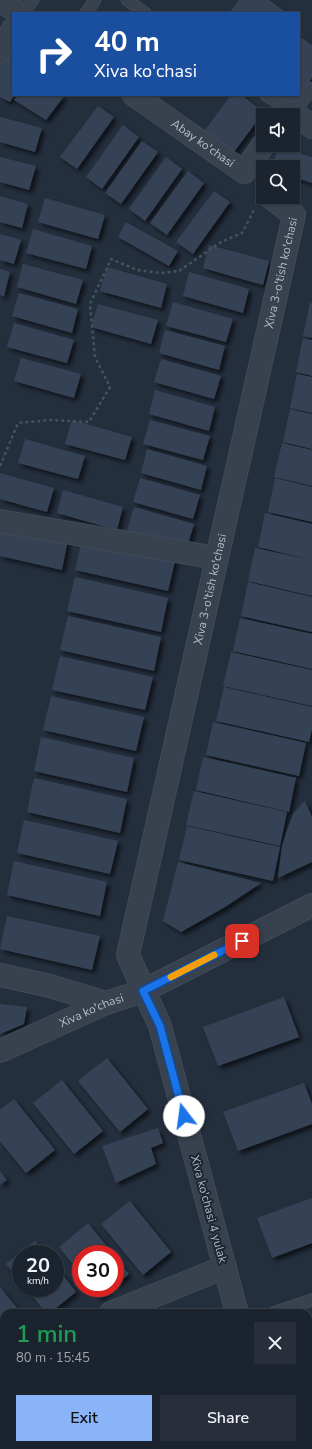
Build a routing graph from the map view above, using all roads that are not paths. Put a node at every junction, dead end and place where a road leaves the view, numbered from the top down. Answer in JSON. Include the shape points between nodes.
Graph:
{"nodes":[{"id":1,"x":0,"y":0,"type":"edge"},
{"id":2,"x":33,"y":0,"type":"edge"},
{"id":3,"x":95,"y":0,"type":"edge"},
{"id":4,"x":127,"y":0,"type":"edge"},
{"id":5,"x":18,"y":12,"type":"edge"},
{"id":6,"x":24,"y":12,"type":"edge"},
{"id":7,"x":87,"y":12,"type":"edge"},
{"id":8,"x":144,"y":12,"type":"edge"},
{"id":9,"x":12,"y":31,"type":"edge"},
{"id":10,"x":0,"y":51,"type":"edge"},
{"id":11,"x":312,"y":88,"type":"edge"},
{"id":12,"x":267,"y":96,"type":"edge"},
{"id":13,"x":142,"y":97,"type":"edge"},
{"id":14,"x":284,"y":108,"type":"edge"},
{"id":15,"x":297,"y":108,"type":"edge"},
{"id":16,"x":300,"y":119,"type":"edge"},
{"id":17,"x":312,"y":127,"type":"edge"},
{"id":18,"x":258,"y":152,"type":"edge"},
{"id":19,"x":268,"y":204,"type":"edge"},
{"id":20,"x":0,"y":521,"type":"edge"},
{"id":21,"x":217,"y":558,"type":"junction"},
{"id":22,"x":312,"y":905,"type":"edge"},
{"id":23,"x":0,"y":975,"type":"edge"},
{"id":24,"x":143,"y":991,"type":"junction"},
{"id":25,"x":106,"y":1003,"type":"junction"},
{"id":26,"x":0,"y":1051,"type":"edge"},
{"id":27,"x":225,"y":1267,"type":"junction"},
{"id":28,"x":312,"y":1300,"type":"edge"},
{"id":29,"x":121,"y":1309,"type":"edge"},
{"id":30,"x":237,"y":1309,"type":"edge"},
{"id":31,"x":285,"y":1309,"type":"edge"}],
"edges":[{"from":1,"to":5,"type":"street"},
{"from":2,"to":6,"type":"lane"},
{"from":3,"to":7,"type":"lane"},
{"from":4,"to":8,"type":"lane"},
{"from":9,"to":10,"type":"street"},
{"from":11,"to":15,"type":"lane"},
{"from":12,"to":14,"type":"lane"},
{"from":13,"to":18,"type":"street","name":"Abay ko'chasi","via":[[244,172]]},
{"from":16,"to":17,"type":"street"},
{"from":19,"to":21,"type":"street","name":"Xiva 3-o'tish ko'chasi","via":[[294,215]]},
{"from":20,"to":21,"type":"street"},
{"from":21,"to":24,"type":"street","name":"Xiva 3-o'tish ko'chasi","via":[[128,955]]},
{"from":22,"to":24,"type":"street","name":"Xiva ko'chasi"},
{"from":23,"to":25,"type":"street","via":[[50,986]]},
{"from":24,"to":25,"type":"street","name":"Xiva ko'chasi"},
{"from":24,"to":27,"type":"street","name":"Xiva ko'chasi 4 yulak","via":[[160,1026]]},
{"from":25,"to":26,"type":"street","name":"Xiva ko'chasi"},
{"from":27,"to":29,"type":"street"},
{"from":27,"to":30,"type":"street","name":"Xiva ko'chasi 4 yulak"},
{"from":28,"to":31,"type":"lane"}]}
